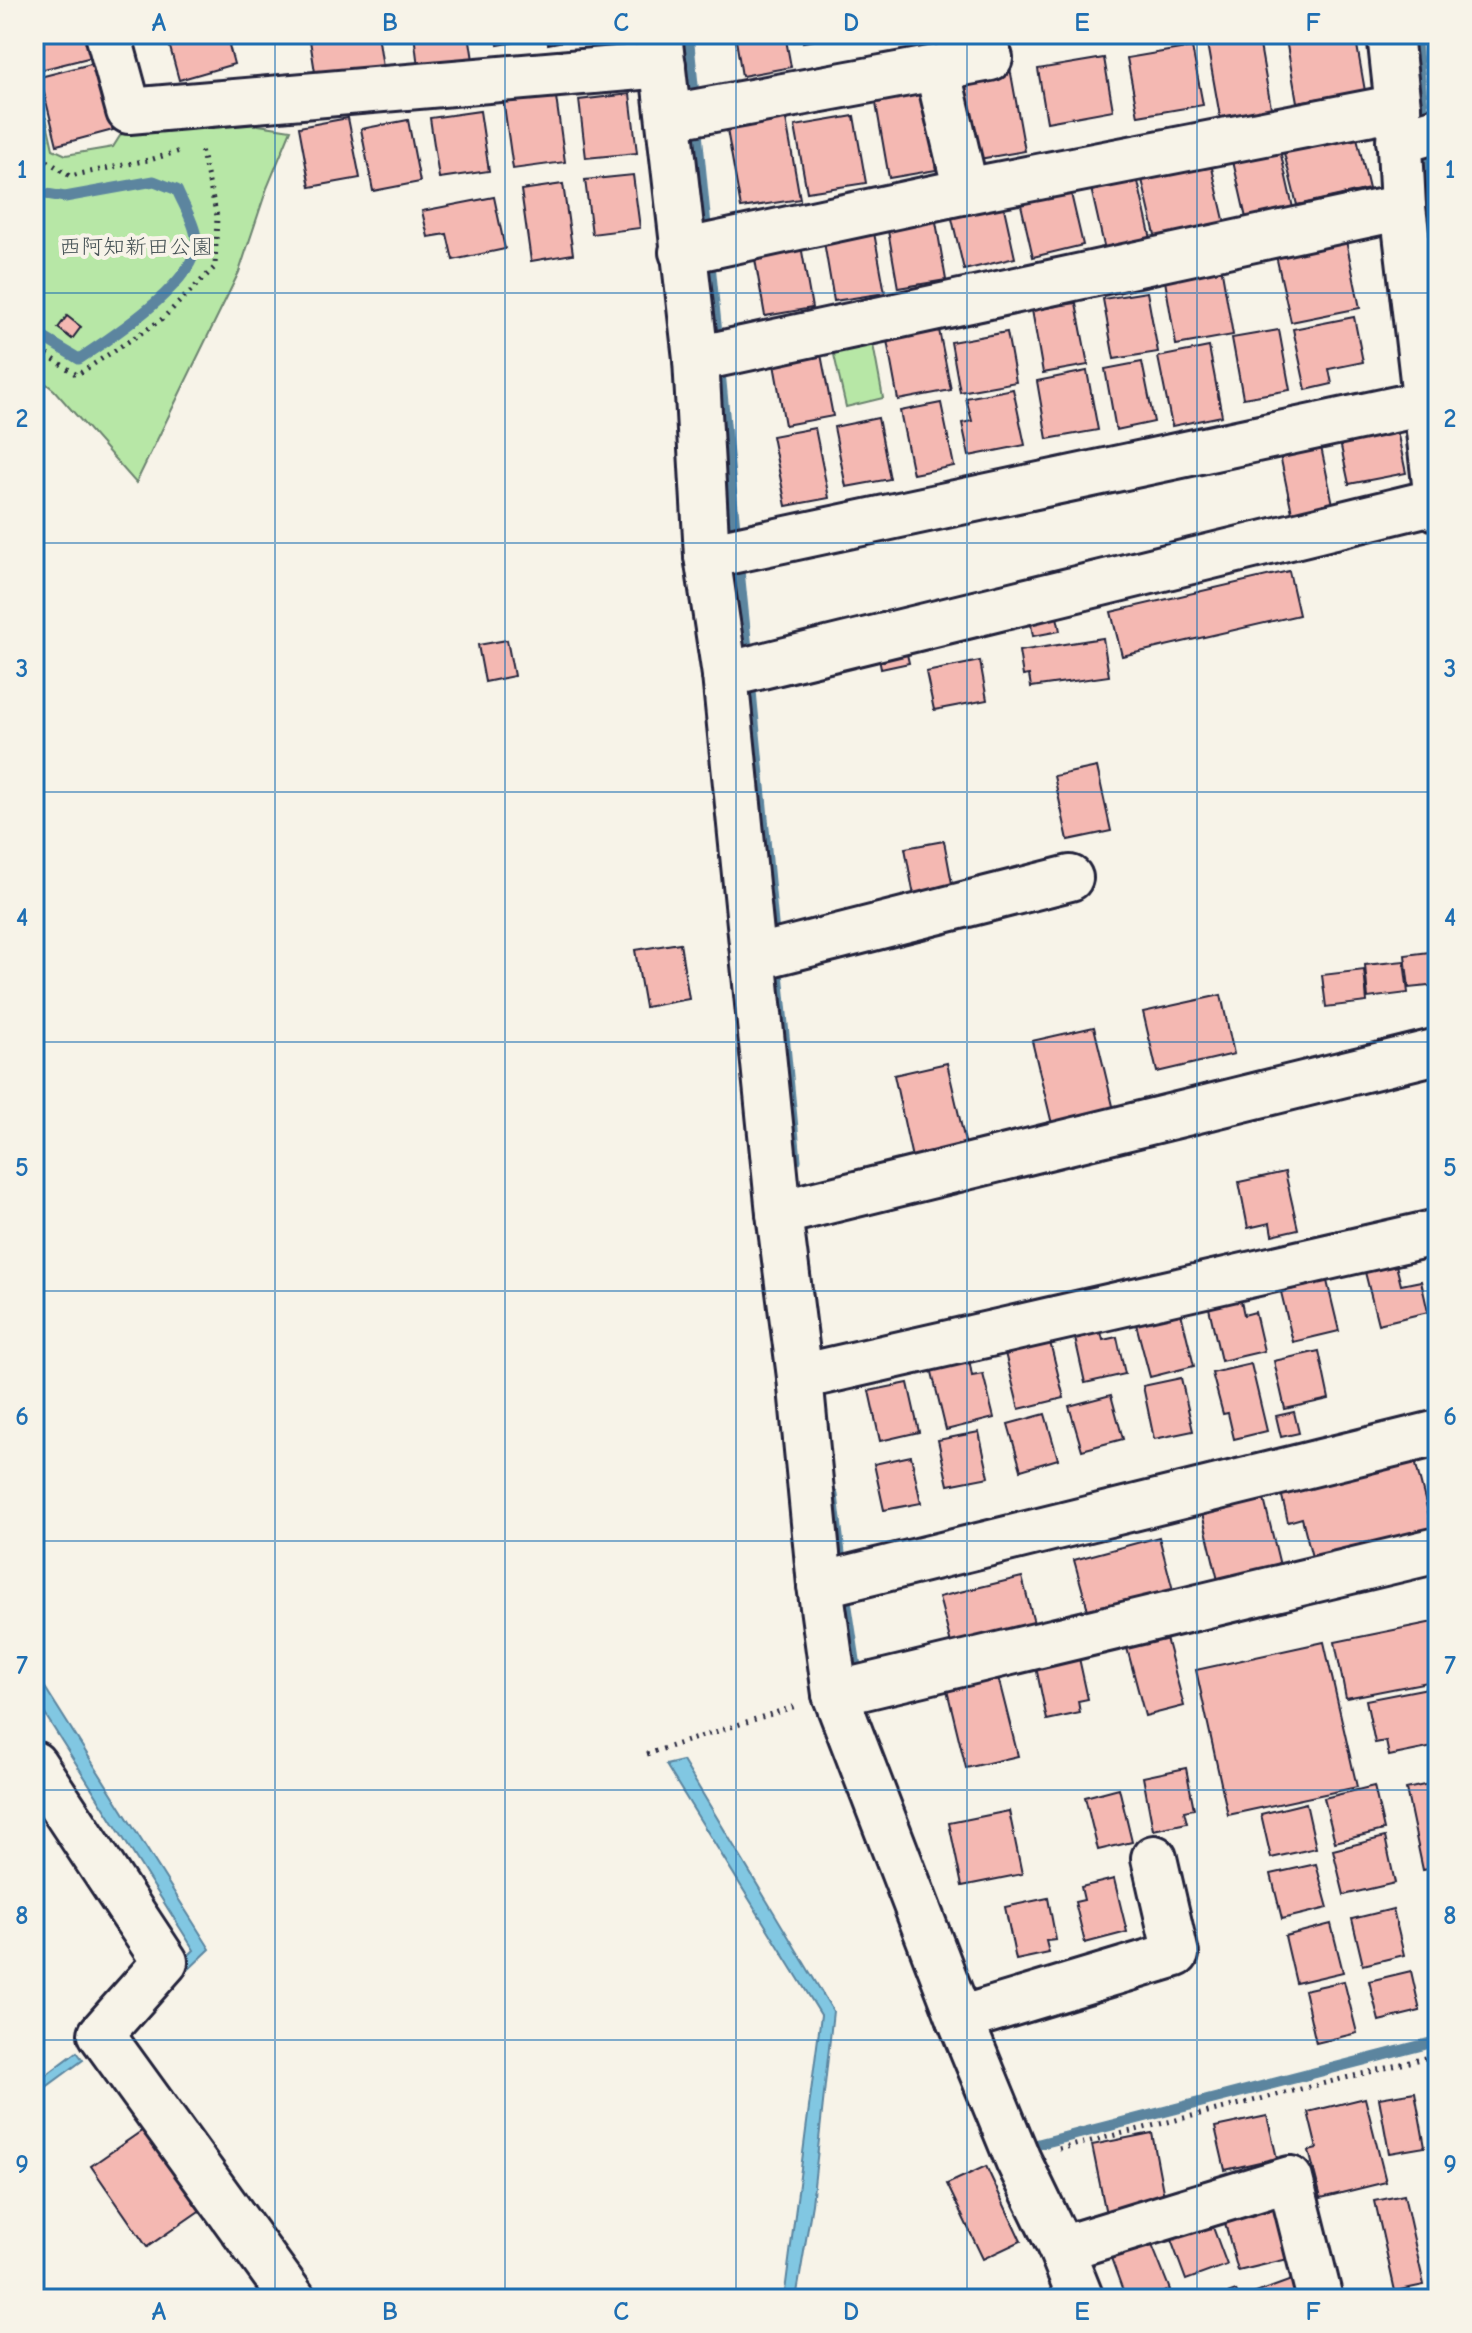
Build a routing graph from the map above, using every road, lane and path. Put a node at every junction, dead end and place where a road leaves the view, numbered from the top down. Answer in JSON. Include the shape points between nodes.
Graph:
{"nodes":[{"id":1,"x":108,"y":34,"type":"edge"},
{"id":2,"x":1390,"y":34,"type":"edge"},
{"id":3,"x":661,"y":49,"type":"edge"},
{"id":4,"x":990,"y":58,"type":"dead end"},
{"id":5,"x":937,"y":68,"type":"junction"},
{"id":6,"x":671,"y":117,"type":"junction"},
{"id":7,"x":1417,"y":129,"type":"edge"},
{"id":8,"x":34,"y":152,"type":"edge"},
{"id":9,"x":966,"y":191,"type":"junction"},
{"id":10,"x":1403,"y":207,"type":"junction"},
{"id":11,"x":684,"y":252,"type":"junction"},
{"id":12,"x":1430,"y":319,"type":"edge"},
{"id":13,"x":34,"y":346,"type":"edge"},
{"id":14,"x":697,"y":359,"type":"junction"},
{"id":15,"x":1425,"y":403,"type":"junction"},
{"id":16,"x":1437,"y":501,"type":"edge"},
{"id":17,"x":1438,"y":509,"type":"edge"},
{"id":18,"x":709,"y":556,"type":"junction"},
{"id":19,"x":725,"y":675,"type":"junction"},
{"id":20,"x":1070,"y":878,"type":"dead end"},
{"id":21,"x":756,"y":957,"type":"junction"},
{"id":22,"x":1438,"y":1051,"type":"edge"},
{"id":23,"x":781,"y":1212,"type":"junction"},
{"id":24,"x":1438,"y":1232,"type":"edge"},
{"id":25,"x":816,"y":1374,"type":"junction"},
{"id":26,"x":1438,"y":1433,"type":"edge"},
{"id":27,"x":1438,"y":1550,"type":"edge"},
{"id":28,"x":821,"y":1585,"type":"junction"},
{"id":29,"x":837,"y":1693,"type":"junction"},
{"id":30,"x":647,"y":1754,"type":"dead end"},
{"id":31,"x":34,"y":1764,"type":"edge"},
{"id":32,"x":1154,"y":1858,"type":"dead end"},
{"id":33,"x":974,"y":2014,"type":"junction"},
{"id":34,"x":1438,"y":2055,"type":"edge"},
{"id":35,"x":1055,"y":2150,"type":"dead end"},
{"id":36,"x":1076,"y":2244,"type":"junction"},
{"id":37,"x":293,"y":2299,"type":"edge"},
{"id":38,"x":1081,"y":2299,"type":"edge"},
{"id":39,"x":1320,"y":2299,"type":"edge"}],
"edges":[{"from":1,"to":3,"type":"street","via":[[129,111]]},
{"from":2,"to":7,"type":"street"},
{"from":3,"to":6,"type":"street"},
{"from":4,"to":5,"type":"street"},
{"from":5,"to":6,"type":"street"},
{"from":5,"to":9,"type":"street"},
{"from":6,"to":11,"type":"street"},
{"from":7,"to":9,"type":"street"},
{"from":7,"to":10,"type":"street"},
{"from":8,"to":13,"type":"path","via":[[70,176],[200,145],[217,216],[215,267],[161,320],[77,375]]},
{"from":9,"to":11,"type":"street"},
{"from":10,"to":12,"type":"street"},
{"from":10,"to":14,"type":"street"},
{"from":11,"to":14,"type":"street"},
{"from":12,"to":15,"type":"street"},
{"from":14,"to":18,"type":"street"},
{"from":15,"to":16,"type":"street"},
{"from":15,"to":18,"type":"street"},
{"from":16,"to":17,"type":"street"},
{"from":16,"to":19,"type":"street"},
{"from":18,"to":19,"type":"street"},
{"from":19,"to":21,"type":"street"},
{"from":20,"to":21,"type":"street"},
{"from":21,"to":23,"type":"street"},
{"from":22,"to":23,"type":"street"},
{"from":23,"to":25,"type":"street"},
{"from":24,"to":25,"type":"street"},
{"from":25,"to":28,"type":"street"},
{"from":26,"to":28,"type":"street"},
{"from":27,"to":29,"type":"street"},
{"from":28,"to":29,"type":"street"},
{"from":29,"to":30,"type":"path"},
{"from":29,"to":33,"type":"street"},
{"from":31,"to":37,"type":"street","via":[[165,1962],[101,2034]]},
{"from":32,"to":33,"type":"street","via":[[1176,1954]]},
{"from":33,"to":36,"type":"street","via":[[1018,2160]]},
{"from":34,"to":35,"type":"path"},
{"from":36,"to":38,"type":"street"},
{"from":36,"to":39,"type":"street","via":[[1290,2179]]}]}
